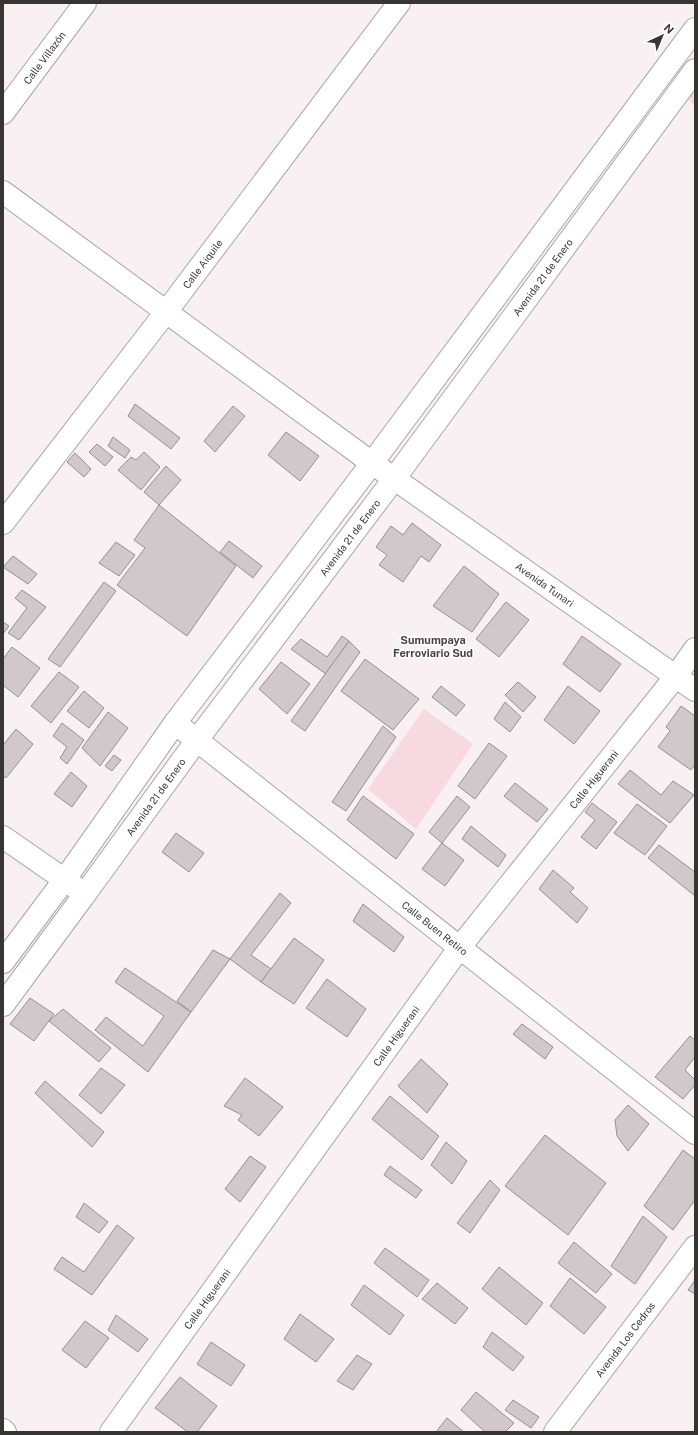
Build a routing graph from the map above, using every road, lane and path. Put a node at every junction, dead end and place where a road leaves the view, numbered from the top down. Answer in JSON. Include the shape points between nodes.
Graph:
{"nodes":[{"id":1,"x":85,"y":3,"type":"edge"},
{"id":2,"x":399,"y":3,"type":"edge"},
{"id":3,"x":695,"y":29,"type":"edge"},
{"id":4,"x":695,"y":70,"type":"edge"},
{"id":5,"x":3,"y":113,"type":"edge"},
{"id":6,"x":3,"y":192,"type":"edge"},
{"id":7,"x":549,"y":225,"type":"junction"},
{"id":8,"x":569,"y":242,"type":"junction"},
{"id":9,"x":166,"y":312,"type":"junction"},
{"id":10,"x":372,"y":463,"type":"junction"},
{"id":11,"x":394,"y":479,"type":"junction"},
{"id":12,"x":3,"y":523,"type":"edge"},
{"id":13,"x":695,"y":649,"type":"edge"},
{"id":14,"x":676,"y":676,"type":"junction"},
{"id":15,"x":695,"y":690,"type":"edge"},
{"id":16,"x":175,"y":723,"type":"junction"},
{"id":17,"x":197,"y":740,"type":"junction"},
{"id":18,"x":3,"y":837,"type":"edge"},
{"id":19,"x":65,"y":879,"type":"junction"},
{"id":20,"x":85,"y":894,"type":"junction"},
{"id":21,"x":460,"y":948,"type":"junction"},
{"id":22,"x":3,"y":962,"type":"edge"},
{"id":23,"x":3,"y":1005,"type":"edge"},
{"id":24,"x":695,"y":1134,"type":"edge"},
{"id":25,"x":695,"y":1247,"type":"edge"},
{"id":26,"x":111,"y":1432,"type":"edge"},
{"id":27,"x":556,"y":1432,"type":"edge"}],
"edges":[{"from":1,"to":5,"type":"street","name":"Calle Villazón"},
{"from":2,"to":9,"type":"street","name":"Calle Aiquile"},
{"from":3,"to":7,"type":"street"},
{"from":4,"to":8,"type":"street","name":"Avenida 21 de Enero"},
{"from":6,"to":9,"type":"street","name":"Avenida Tunari"},
{"from":7,"to":8,"type":"street"},
{"from":7,"to":10,"type":"street"},
{"from":8,"to":11,"type":"street","name":"Avenida 21 de Enero"},
{"from":9,"to":10,"type":"street","name":"Avenida Tunari"},
{"from":9,"to":12,"type":"street","name":"Calle Aiquile"},
{"from":10,"to":11,"type":"street","name":"Avenida Tunari"},
{"from":10,"to":16,"type":"street"},
{"from":11,"to":14,"type":"street","name":"Avenida Tunari"},
{"from":11,"to":17,"type":"street","name":"Avenida 21 de Enero"},
{"from":13,"to":14,"type":"street","name":"Calle Higuerani"},
{"from":14,"to":15,"type":"street","name":"Avenida Tunari"},
{"from":14,"to":21,"type":"street","name":"Calle Higuerani"},
{"from":16,"to":17,"type":"street","name":"Calle Buen Retiro"},
{"from":16,"to":19,"type":"street"},
{"from":17,"to":20,"type":"street","name":"Avenida 21 de Enero"},
{"from":17,"to":21,"type":"street","name":"Calle Buen Retiro"},
{"from":18,"to":19,"type":"street"},
{"from":19,"to":20,"type":"street"},
{"from":19,"to":22,"type":"street"},
{"from":20,"to":23,"type":"street","name":"Avenida 21 de Enero"},
{"from":21,"to":24,"type":"street","name":"Calle Buen Retiro"},
{"from":21,"to":26,"type":"street","name":"Calle Higuerani"},
{"from":25,"to":27,"type":"street","name":"Avenida Los Cedros"}]}
